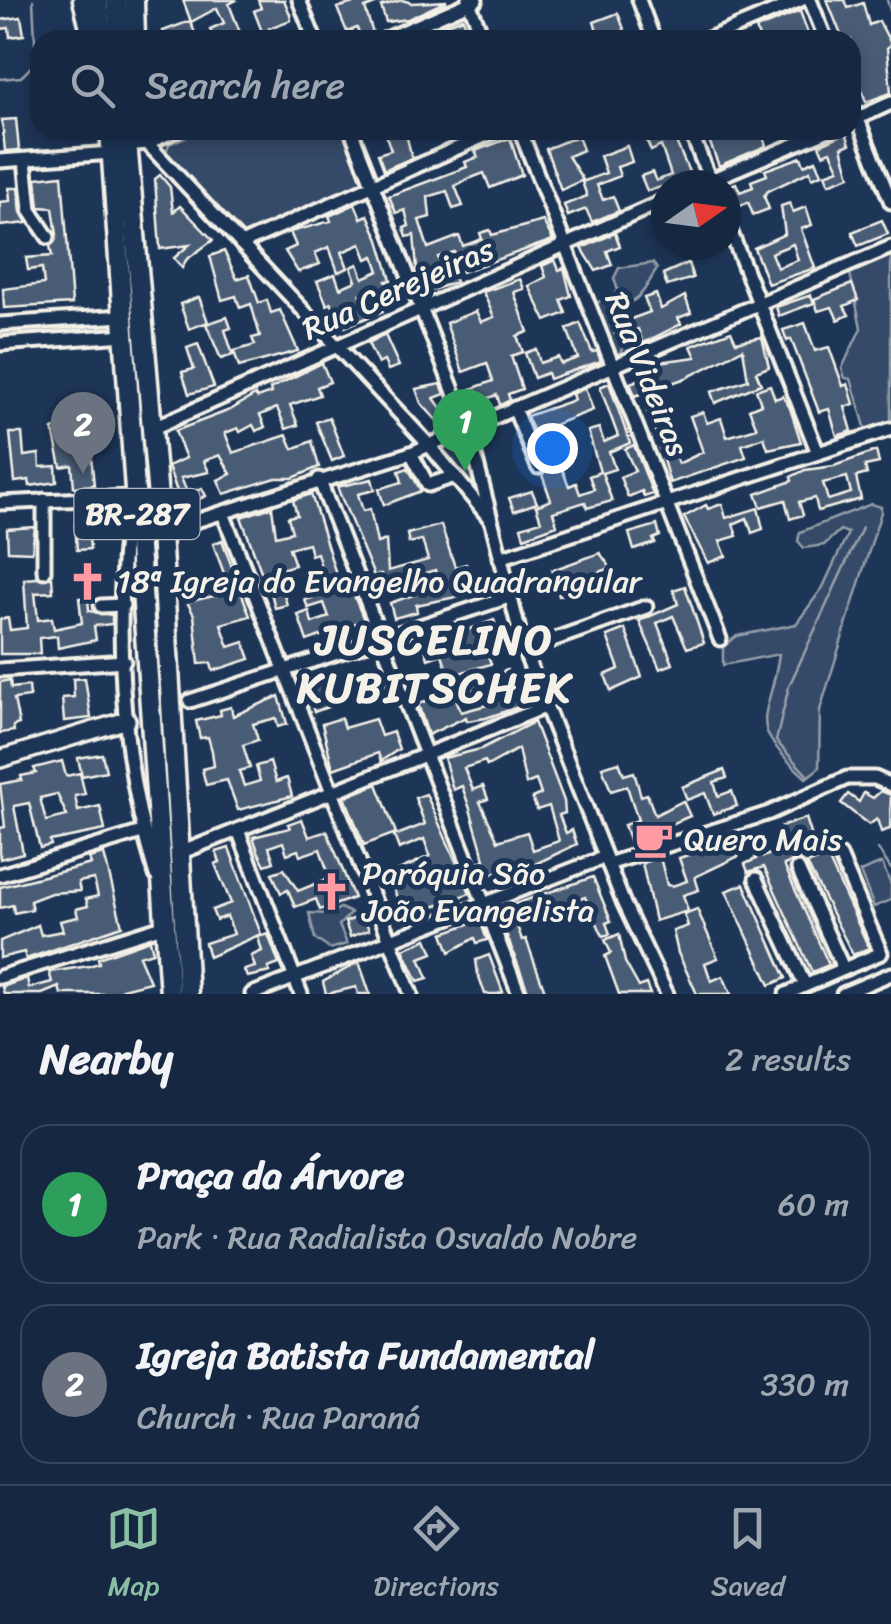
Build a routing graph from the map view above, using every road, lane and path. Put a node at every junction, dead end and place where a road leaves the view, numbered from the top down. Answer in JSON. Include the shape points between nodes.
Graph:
{"nodes":[{"id":1,"x":84,"y":0,"type":"edge"},
{"id":2,"x":98,"y":0,"type":"edge"},
{"id":3,"x":131,"y":0,"type":"edge"},
{"id":4,"x":299,"y":0,"type":"edge"},
{"id":5,"x":638,"y":0,"type":"edge"},
{"id":6,"x":802,"y":0,"type":"edge"},
{"id":7,"x":810,"y":0,"type":"edge"},
{"id":8,"x":471,"y":1,"type":"edge"},
{"id":9,"x":91,"y":30,"type":"edge"},
{"id":10,"x":101,"y":30,"type":"edge"},
{"id":11,"x":122,"y":30,"type":"edge"},
{"id":12,"x":134,"y":30,"type":"edge"},
{"id":13,"x":311,"y":30,"type":"edge"},
{"id":14,"x":406,"y":30,"type":"edge"},
{"id":15,"x":481,"y":30,"type":"edge"},
{"id":16,"x":650,"y":30,"type":"edge"},
{"id":17,"x":730,"y":30,"type":"edge"},
{"id":18,"x":822,"y":30,"type":"edge"},
{"id":19,"x":891,"y":102,"type":"edge"},
{"id":20,"x":861,"y":116,"type":"edge"},
{"id":21,"x":861,"y":135,"type":"edge"},
{"id":22,"x":154,"y":140,"type":"edge"},
{"id":23,"x":355,"y":140,"type":"edge"},
{"id":24,"x":476,"y":140,"type":"edge"},
{"id":25,"x":524,"y":140,"type":"edge"},
{"id":26,"x":693,"y":140,"type":"edge"},
{"id":27,"x":806,"y":140,"type":"edge"},
{"id":28,"x":122,"y":143,"type":"edge"},
{"id":29,"x":147,"y":143,"type":"junction"},
{"id":30,"x":25,"y":160,"type":"junction"},
{"id":31,"x":0,"y":161,"type":"edge"},
{"id":32,"x":703,"y":170,"type":"edge"},
{"id":33,"x":737,"y":170,"type":"edge"},
{"id":34,"x":373,"y":186,"type":"junction"},
{"id":35,"x":891,"y":202,"type":"edge"},
{"id":36,"x":651,"y":207,"type":"edge"},
{"id":37,"x":48,"y":238,"type":"dead end"},
{"id":38,"x":241,"y":244,"type":"junction"},
{"id":39,"x":566,"y":246,"type":"junction"},
{"id":40,"x":891,"y":246,"type":"edge"},
{"id":41,"x":741,"y":258,"type":"edge"},
{"id":42,"x":758,"y":302,"type":"junction"},
{"id":43,"x":422,"y":308,"type":"junction"},
{"id":44,"x":124,"y":316,"type":"junction"},
{"id":45,"x":0,"y":324,"type":"edge"},
{"id":46,"x":125,"y":335,"type":"junction"},
{"id":47,"x":0,"y":344,"type":"edge"},
{"id":48,"x":336,"y":345,"type":"junction"},
{"id":49,"x":614,"y":365,"type":"junction"},
{"id":50,"x":514,"y":408,"type":"junction"},
{"id":51,"x":151,"y":428,"type":"junction"},
{"id":52,"x":468,"y":428,"type":"junction"},
{"id":53,"x":888,"y":430,"type":"edge"},
{"id":54,"x":429,"y":445,"type":"junction"},
{"id":55,"x":412,"y":452,"type":"junction"},
{"id":56,"x":818,"y":453,"type":"junction"},
{"id":57,"x":538,"y":467,"type":"dead end"},
{"id":58,"x":455,"y":476,"type":"junction"},
{"id":59,"x":319,"y":479,"type":"junction"},
{"id":60,"x":132,"y":488,"type":"junction"},
{"id":61,"x":44,"y":500,"type":"junction"},
{"id":62,"x":668,"y":502,"type":"junction"},
{"id":63,"x":0,"y":504,"type":"edge"},
{"id":64,"x":223,"y":513,"type":"junction"},
{"id":65,"x":493,"y":522,"type":"junction"},
{"id":66,"x":161,"y":532,"type":"junction"},
{"id":67,"x":500,"y":558,"type":"junction"},
{"id":68,"x":44,"y":571,"type":"dead end"},
{"id":69,"x":508,"y":597,"type":"junction"},
{"id":70,"x":123,"y":605,"type":"junction"},
{"id":71,"x":101,"y":606,"type":"dead end"},
{"id":72,"x":646,"y":608,"type":"dead end"},
{"id":73,"x":720,"y":638,"type":"dead end"},
{"id":74,"x":381,"y":639,"type":"junction"},
{"id":75,"x":524,"y":650,"type":"junction"},
{"id":76,"x":124,"y":661,"type":"junction"},
{"id":77,"x":0,"y":670,"type":"edge"},
{"id":78,"x":284,"y":670,"type":"junction"},
{"id":79,"x":190,"y":701,"type":"dead end"},
{"id":80,"x":545,"y":708,"type":"junction"},
{"id":81,"x":127,"y":720,"type":"junction"},
{"id":82,"x":426,"y":754,"type":"junction"},
{"id":83,"x":0,"y":759,"type":"edge"},
{"id":84,"x":891,"y":785,"type":"edge"},
{"id":85,"x":331,"y":792,"type":"junction"},
{"id":86,"x":238,"y":830,"type":"junction"},
{"id":87,"x":142,"y":832,"type":"junction"},
{"id":88,"x":180,"y":853,"type":"junction"},
{"id":89,"x":840,"y":856,"type":"dead end"},
{"id":90,"x":607,"y":860,"type":"junction"},
{"id":91,"x":798,"y":869,"type":"dead end"},
{"id":92,"x":0,"y":874,"type":"edge"},
{"id":93,"x":756,"y":879,"type":"dead end"},
{"id":94,"x":164,"y":898,"type":"junction"},
{"id":95,"x":484,"y":904,"type":"junction"},
{"id":96,"x":166,"y":925,"type":"junction"},
{"id":97,"x":390,"y":940,"type":"junction"},
{"id":98,"x":844,"y":968,"type":"junction"},
{"id":99,"x":891,"y":974,"type":"edge"},
{"id":100,"x":0,"y":977,"type":"edge"},
{"id":101,"x":295,"y":978,"type":"junction"},
{"id":102,"x":805,"y":985,"type":"junction"},
{"id":103,"x":850,"y":993,"type":"edge"},
{"id":104,"x":170,"y":994,"type":"edge"},
{"id":105,"x":188,"y":994,"type":"edge"},
{"id":106,"x":252,"y":994,"type":"edge"},
{"id":107,"x":301,"y":994,"type":"edge"},
{"id":108,"x":411,"y":994,"type":"edge"},
{"id":109,"x":519,"y":994,"type":"edge"},
{"id":110,"x":667,"y":994,"type":"edge"},
{"id":111,"x":786,"y":994,"type":"edge"}],
"edges":[{"from":1,"to":9,"type":"highway"},
{"from":2,"to":10,"type":"highway"},
{"from":3,"to":11,"type":"highway"},
{"from":3,"to":12,"type":"highway"},
{"from":4,"to":13,"type":"street"},
{"from":5,"to":16,"type":"street"},
{"from":6,"to":17,"type":"street"},
{"from":7,"to":18,"type":"street"},
{"from":8,"to":14,"type":"street"},
{"from":8,"to":15,"type":"street"},
{"from":19,"to":20,"type":"street"},
{"from":21,"to":35,"type":"street"},
{"from":22,"to":29,"type":"street"},
{"from":23,"to":34,"type":"street"},
{"from":24,"to":34,"type":"street"},
{"from":25,"to":39,"type":"street","name":"Rua Videiras"},
{"from":26,"to":32,"type":"street"},
{"from":27,"to":33,"type":"street"},
{"from":28,"to":29,"type":"street"},
{"from":28,"to":30,"type":"street"},
{"from":28,"to":44,"type":"highway","number":"BR-287"},
{"from":28,"to":51,"type":"highway","number":"BR-287"},
{"from":29,"to":38,"type":"street"},
{"from":30,"to":31,"type":"street"},
{"from":30,"to":37,"type":"street","via":[[30,210]]},
{"from":34,"to":38,"type":"street"},
{"from":34,"to":43,"type":"street"},
{"from":36,"to":39,"type":"street","name":"Rua Cerejeiras"},
{"from":38,"to":48,"type":"street"},
{"from":39,"to":43,"type":"street","name":"Rua Cerejeiras"},
{"from":39,"to":49,"type":"street","name":"Rua Videiras"},
{"from":40,"to":42,"type":"street"},
{"from":41,"to":42,"type":"street"},
{"from":42,"to":49,"type":"street"},
{"from":42,"to":56,"type":"street"},
{"from":43,"to":48,"type":"street","name":"Rua Cerejeiras"},
{"from":43,"to":52,"type":"street"},
{"from":44,"to":45,"type":"street"},
{"from":44,"to":46,"type":"highway","number":"BR-287"},
{"from":46,"to":47,"type":"street"},
{"from":46,"to":60,"type":"highway","number":"BR-287"},
{"from":48,"to":51,"type":"street","name":"Rua Cerejeiras"},
{"from":48,"to":54,"type":"street"},
{"from":49,"to":50,"type":"street"},
{"from":49,"to":62,"type":"street","name":"Rua Videiras"},
{"from":50,"to":52,"type":"street"},
{"from":50,"to":57,"type":"street"},
{"from":51,"to":66,"type":"highway","number":"BR-287"},
{"from":52,"to":54,"type":"street"},
{"from":52,"to":65,"type":"street"},
{"from":53,"to":56,"type":"street"},
{"from":54,"to":55,"type":"street"},
{"from":54,"to":58,"type":"street"},
{"from":55,"to":58,"type":"street","via":[[428,485]]},
{"from":55,"to":59,"type":"street"},
{"from":56,"to":62,"type":"street"},
{"from":58,"to":65,"type":"street"},
{"from":59,"to":64,"type":"street"},
{"from":59,"to":74,"type":"street"},
{"from":60,"to":61,"type":"street"},
{"from":60,"to":70,"type":"street"},
{"from":60,"to":94,"type":"highway","number":"BR-287"},
{"from":61,"to":63,"type":"street"},
{"from":61,"to":68,"type":"street"},
{"from":62,"to":67,"type":"street"},
{"from":62,"to":73,"type":"street","name":"Rua Videiras"},
{"from":64,"to":66,"type":"street"},
{"from":64,"to":78,"type":"street"},
{"from":65,"to":67,"type":"street"},
{"from":66,"to":88,"type":"highway","number":"BR-287"},
{"from":67,"to":69,"type":"street"},
{"from":69,"to":74,"type":"street"},
{"from":69,"to":75,"type":"street"},
{"from":70,"to":71,"type":"street"},
{"from":70,"to":76,"type":"street"},
{"from":72,"to":75,"type":"street"},
{"from":74,"to":78,"type":"street"},
{"from":74,"to":82,"type":"street"},
{"from":75,"to":80,"type":"street"},
{"from":76,"to":77,"type":"street"},
{"from":76,"to":81,"type":"street"},
{"from":78,"to":79,"type":"street"},
{"from":78,"to":85,"type":"street"},
{"from":80,"to":82,"type":"street"},
{"from":80,"to":90,"type":"street"},
{"from":81,"to":83,"type":"main road"},
{"from":81,"to":87,"type":"street"},
{"from":82,"to":85,"type":"street"},
{"from":82,"to":95,"type":"street"},
{"from":84,"to":90,"type":"street","via":[[847,778],[769,813]]},
{"from":85,"to":86,"type":"street"},
{"from":85,"to":97,"type":"street"},
{"from":86,"to":88,"type":"street"},
{"from":86,"to":101,"type":"street"},
{"from":87,"to":92,"type":"street"},
{"from":87,"to":94,"type":"street"},
{"from":88,"to":105,"type":"highway","number":"BR-287"},
{"from":89,"to":98,"type":"street","via":[[881,954]]},
{"from":90,"to":95,"type":"street"},
{"from":90,"to":110,"type":"street"},
{"from":91,"to":98,"type":"street"},
{"from":93,"to":102,"type":"street"},
{"from":94,"to":96,"type":"highway","number":"BR-287"},
{"from":95,"to":97,"type":"street"},
{"from":95,"to":109,"type":"street"},
{"from":96,"to":100,"type":"street"},
{"from":96,"to":104,"type":"highway","number":"BR-287"},
{"from":97,"to":101,"type":"street"},
{"from":97,"to":108,"type":"street"},
{"from":98,"to":102,"type":"street"},
{"from":99,"to":103,"type":"street"},
{"from":101,"to":106,"type":"street"},
{"from":101,"to":107,"type":"street"},
{"from":102,"to":111,"type":"street"}]}
